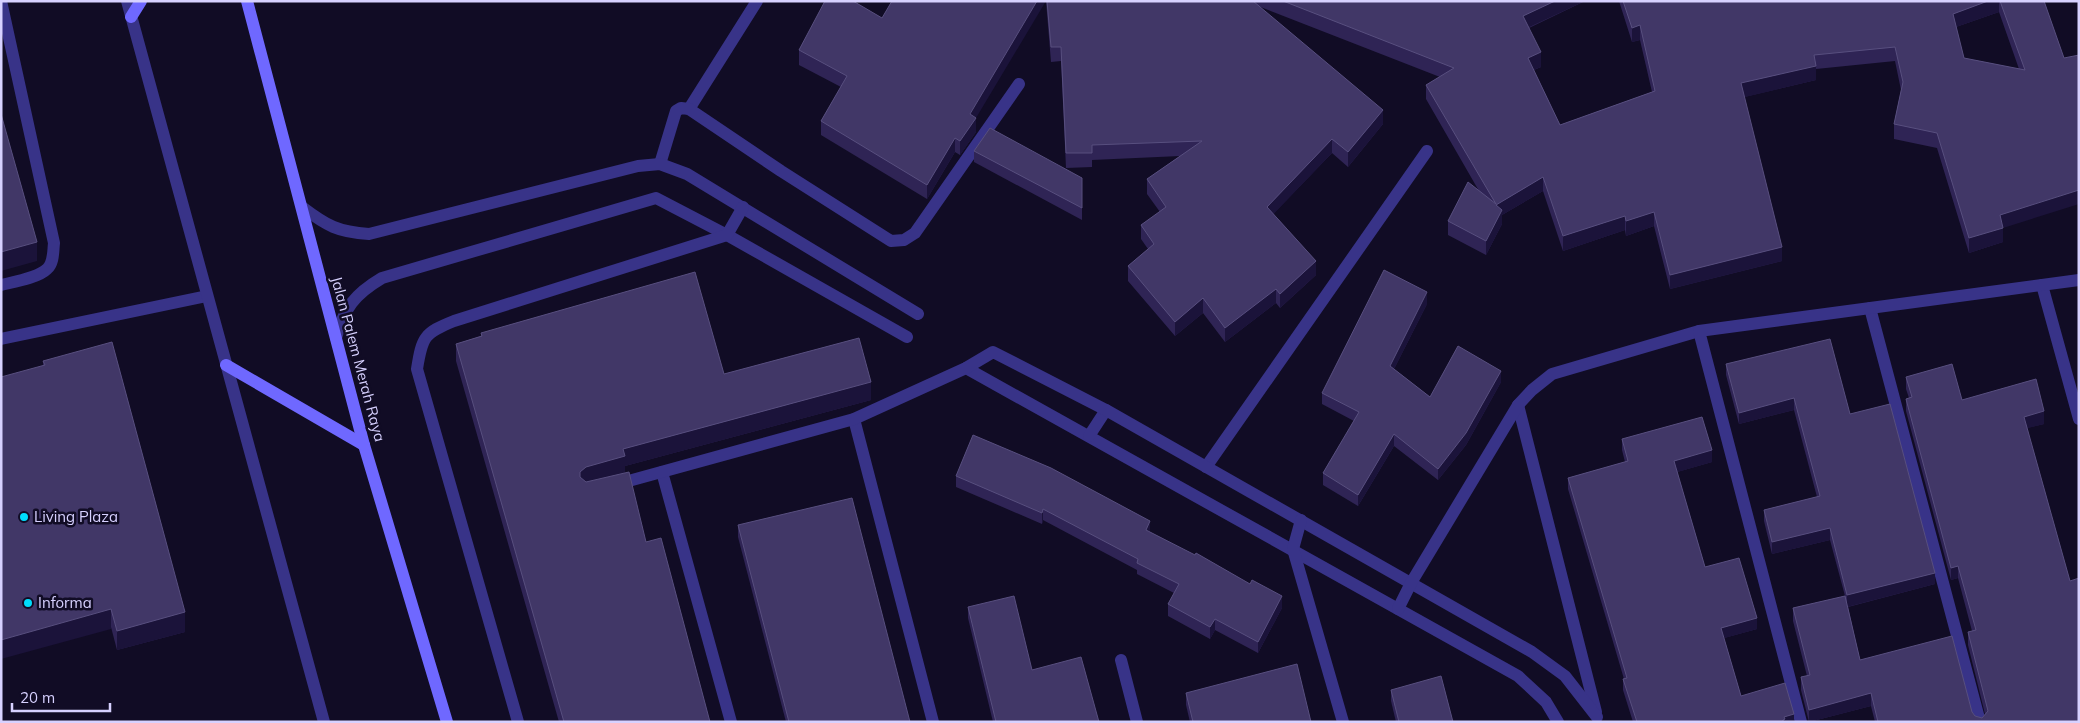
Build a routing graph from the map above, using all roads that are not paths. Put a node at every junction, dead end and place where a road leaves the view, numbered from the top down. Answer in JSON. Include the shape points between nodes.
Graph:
{"nodes":[{"id":1,"x":1,"y":1,"type":"edge"},
{"id":2,"x":127,"y":1,"type":"edge"},
{"id":3,"x":141,"y":1,"type":"edge"},
{"id":4,"x":246,"y":1,"type":"edge"},
{"id":5,"x":757,"y":1,"type":"edge"},
{"id":6,"x":131,"y":17,"type":"junction"},
{"id":7,"x":1019,"y":84,"type":"dead end"},
{"id":8,"x":689,"y":109,"type":"junction"},
{"id":9,"x":1427,"y":151,"type":"dead end"},
{"id":10,"x":660,"y":164,"type":"junction"},
{"id":11,"x":302,"y":207,"type":"junction"},
{"id":12,"x":744,"y":207,"type":"junction"},
{"id":13,"x":728,"y":235,"type":"junction"},
{"id":14,"x":2079,"y":280,"type":"edge"},
{"id":15,"x":1,"y":285,"type":"edge"},
{"id":16,"x":2042,"y":285,"type":"junction"},
{"id":17,"x":207,"y":296,"type":"junction"},
{"id":18,"x":1870,"y":308,"type":"junction"},
{"id":19,"x":918,"y":314,"type":"dead end"},
{"id":20,"x":1699,"y":331,"type":"junction"},
{"id":21,"x":907,"y":337,"type":"dead end"},
{"id":22,"x":336,"y":338,"type":"junction"},
{"id":23,"x":1,"y":339,"type":"edge"},
{"id":24,"x":226,"y":365,"type":"junction"},
{"id":25,"x":966,"y":368,"type":"junction"},
{"id":26,"x":1518,"y":406,"type":"junction"},
{"id":27,"x":1106,"y":410,"type":"junction"},
{"id":28,"x":2079,"y":418,"type":"edge"},
{"id":29,"x":854,"y":419,"type":"junction"},
{"id":30,"x":1089,"y":436,"type":"junction"},
{"id":31,"x":364,"y":445,"type":"junction"},
{"id":32,"x":1206,"y":467,"type":"junction"},
{"id":33,"x":662,"y":472,"type":"junction"},
{"id":34,"x":597,"y":490,"type":"edge"},
{"id":35,"x":1301,"y":520,"type":"junction"},
{"id":36,"x":1293,"y":549,"type":"junction"},
{"id":37,"x":1411,"y":583,"type":"junction"},
{"id":38,"x":1398,"y":609,"type":"junction"},
{"id":39,"x":1121,"y":660,"type":"dead end"},
{"id":40,"x":1598,"y":719,"type":"edge"},
{"id":41,"x":324,"y":722,"type":"edge"},
{"id":42,"x":447,"y":722,"type":"edge"},
{"id":43,"x":518,"y":722,"type":"edge"},
{"id":44,"x":731,"y":722,"type":"edge"},
{"id":45,"x":933,"y":722,"type":"edge"},
{"id":46,"x":1138,"y":722,"type":"edge"},
{"id":47,"x":1343,"y":722,"type":"edge"},
{"id":48,"x":1558,"y":722,"type":"edge"},
{"id":49,"x":1801,"y":722,"type":"edge"},
{"id":50,"x":1980,"y":722,"type":"edge"}],
"edges":[{"from":1,"to":15,"type":"street","via":[[54,243],[48,269]]},
{"from":2,"to":6,"type":"street"},
{"from":3,"to":6,"type":"street"},
{"from":4,"to":11,"type":"street","name":"Jalan Palem Merah Raya"},
{"from":5,"to":8,"type":"street"},
{"from":6,"to":17,"type":"street"},
{"from":7,"to":8,"type":"street","via":[[915,233],[904,240],[891,241]]},
{"from":8,"to":10,"type":"street","via":[[676,111]]},
{"from":9,"to":32,"type":"street"},
{"from":10,"to":11,"type":"street","via":[[638,166],[369,234],[333,228]]},
{"from":10,"to":12,"type":"street","via":[[687,174]]},
{"from":11,"to":22,"type":"street","name":"Jalan Palem Merah Raya"},
{"from":12,"to":13,"type":"street"},
{"from":12,"to":19,"type":"street"},
{"from":13,"to":21,"type":"street"},
{"from":13,"to":22,"type":"street","via":[[656,198],[630,204],[382,278],[364,289],[351,303],[341,319]]},
{"from":13,"to":43,"type":"street","via":[[454,321],[434,329],[421,344],[417,369]]},
{"from":14,"to":16,"type":"street"},
{"from":16,"to":18,"type":"street"},
{"from":16,"to":28,"type":"street"},
{"from":17,"to":23,"type":"street"},
{"from":17,"to":24,"type":"street"},
{"from":18,"to":20,"type":"street"},
{"from":18,"to":50,"type":"street"},
{"from":20,"to":26,"type":"street","via":[[1552,374]]},
{"from":20,"to":49,"type":"street"},
{"from":22,"to":31,"type":"street","name":"Jalan Palem Merah Raya"},
{"from":24,"to":31,"type":"street"},
{"from":24,"to":41,"type":"street"},
{"from":25,"to":27,"type":"street","via":[[993,352]]},
{"from":25,"to":29,"type":"street"},
{"from":25,"to":30,"type":"street"},
{"from":26,"to":37,"type":"street"},
{"from":26,"to":40,"type":"street"},
{"from":27,"to":30,"type":"street"},
{"from":27,"to":32,"type":"street"},
{"from":29,"to":33,"type":"street"},
{"from":29,"to":45,"type":"street"},
{"from":30,"to":36,"type":"street"},
{"from":31,"to":42,"type":"street","name":"Jalan Palem Merah Raya"},
{"from":32,"to":35,"type":"street"},
{"from":33,"to":34,"type":"street"},
{"from":33,"to":44,"type":"street"},
{"from":35,"to":36,"type":"street"},
{"from":35,"to":37,"type":"street"},
{"from":36,"to":38,"type":"street"},
{"from":36,"to":47,"type":"street"},
{"from":37,"to":38,"type":"street"},
{"from":37,"to":40,"type":"street","via":[[1532,652],[1564,676]]},
{"from":38,"to":48,"type":"street","via":[[1518,676],[1546,702]]},
{"from":39,"to":46,"type":"street"}]}
